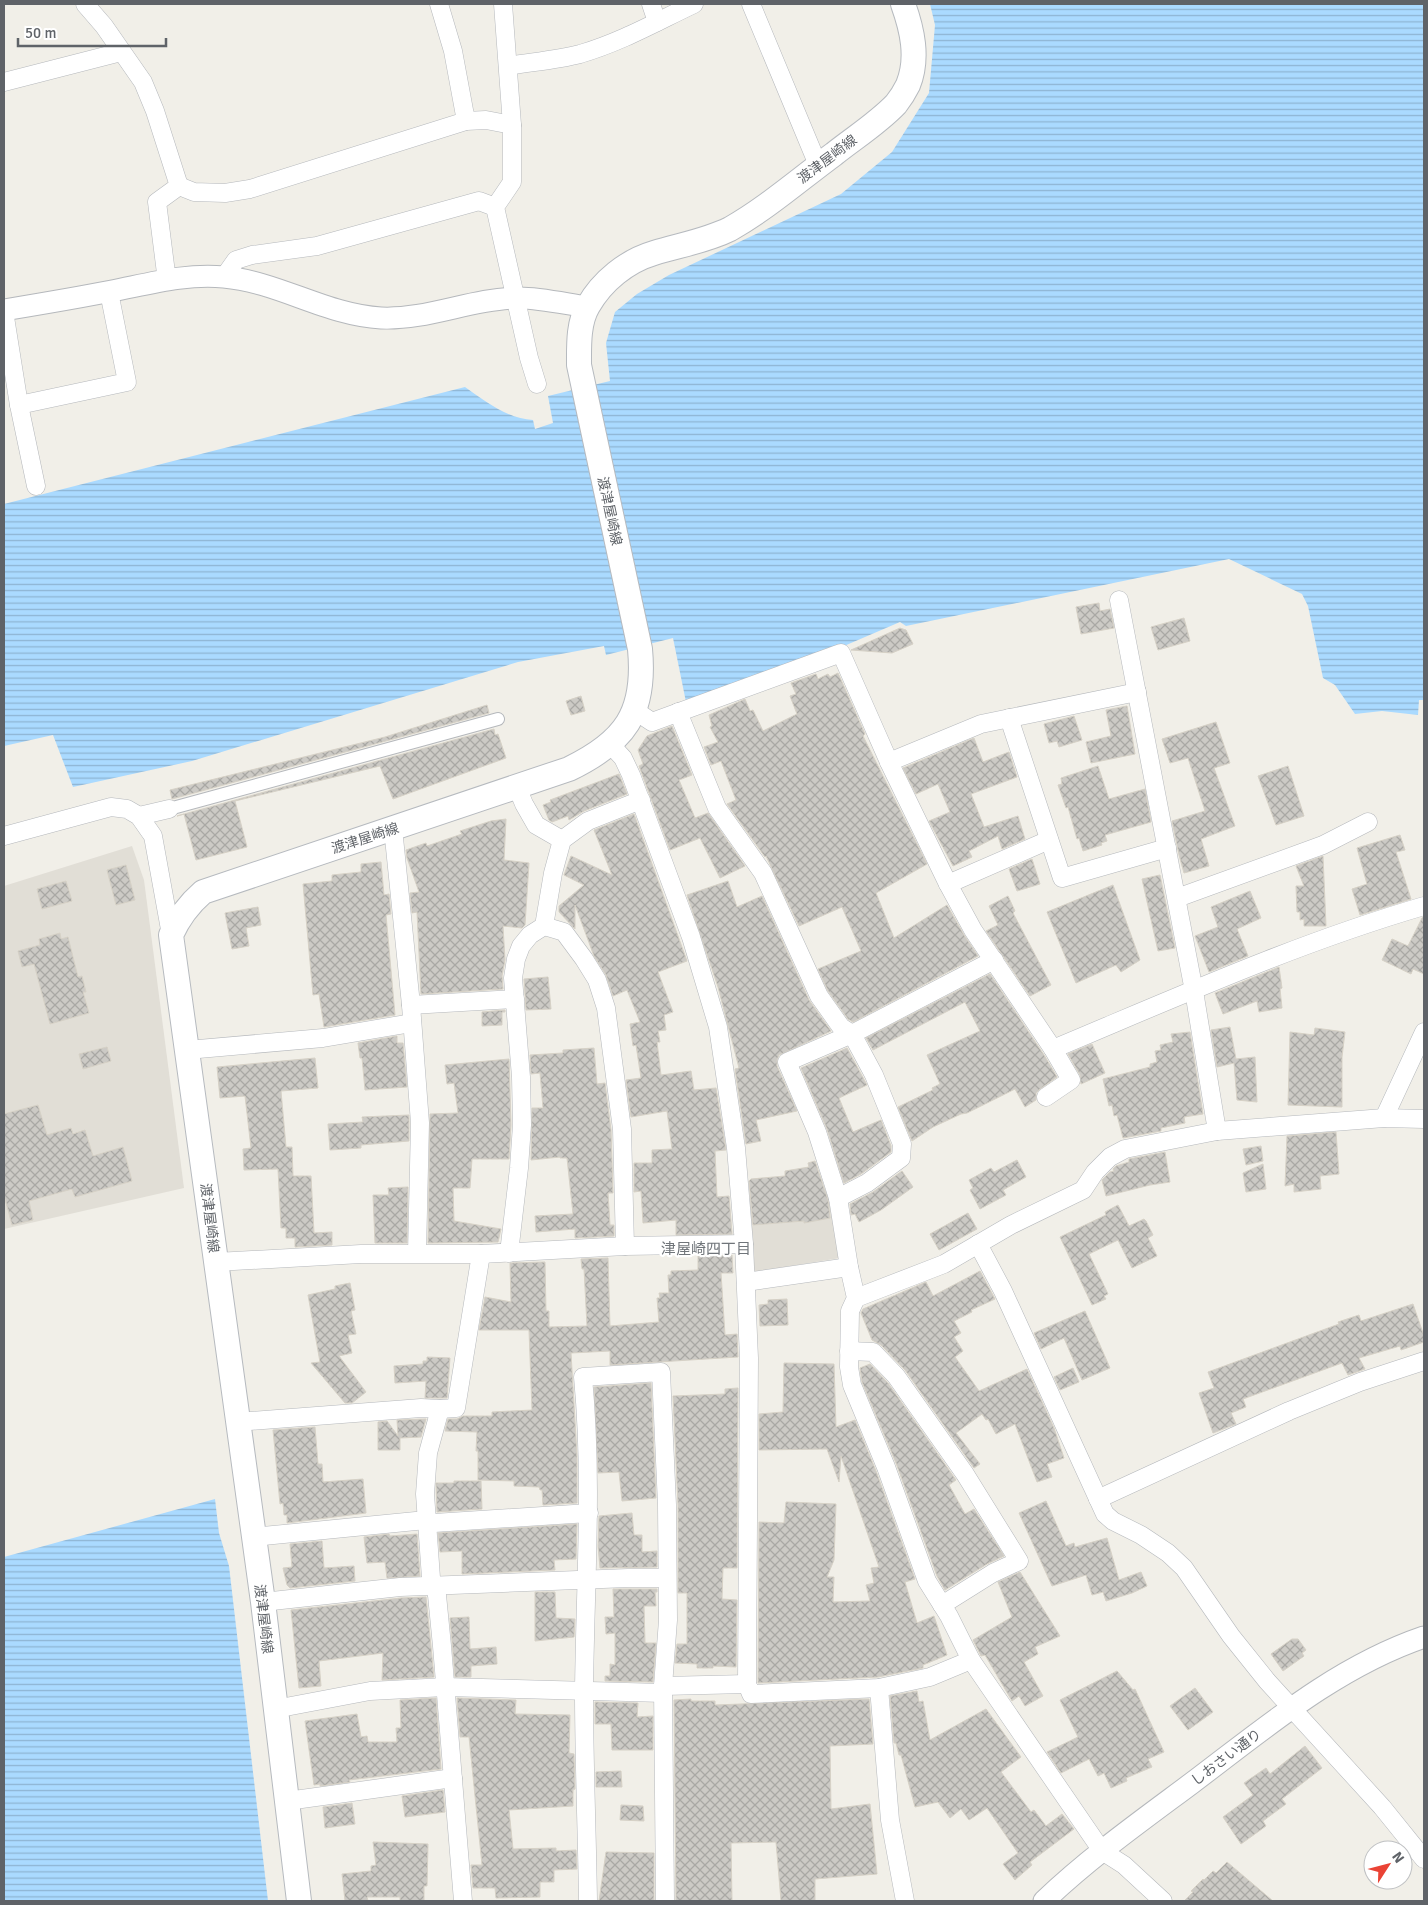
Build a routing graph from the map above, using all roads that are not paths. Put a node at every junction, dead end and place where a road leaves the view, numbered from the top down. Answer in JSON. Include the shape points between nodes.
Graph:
{"nodes":[{"id":1,"x":85,"y":4,"type":"edge"},
{"id":2,"x":438,"y":4,"type":"edge"},
{"id":3,"x":503,"y":4,"type":"edge"},
{"id":4,"x":651,"y":4,"type":"edge"},
{"id":5,"x":694,"y":4,"type":"edge"},
{"id":6,"x":751,"y":4,"type":"edge"},
{"id":7,"x":903,"y":4,"type":"edge"},
{"id":8,"x":657,"y":22,"type":"junction"},
{"id":9,"x":121,"y":52,"type":"junction"},
{"id":10,"x":508,"y":66,"type":"junction"},
{"id":11,"x":4,"y":82,"type":"edge"},
{"id":12,"x":466,"y":121,"type":"junction"},
{"id":13,"x":512,"y":125,"type":"junction"},
{"id":14,"x":818,"y":165,"type":"junction"},
{"id":15,"x":179,"y":186,"type":"junction"},
{"id":16,"x":495,"y":207,"type":"junction"},
{"id":17,"x":224,"y":277,"type":"junction"},
{"id":18,"x":167,"y":281,"type":"junction"},
{"id":19,"x":109,"y":292,"type":"junction"},
{"id":20,"x":517,"y":298,"type":"junction"},
{"id":21,"x":587,"y":307,"type":"junction"},
{"id":22,"x":4,"y":310,"type":"edge"},
{"id":23,"x":537,"y":384,"type":"dead end"},
{"id":24,"x":20,"y":405,"type":"junction"},
{"id":25,"x":36,"y":486,"type":"dead end"},
{"id":26,"x":1119,"y":600,"type":"dead end"},
{"id":27,"x":1137,"y":692,"type":"junction"},
{"id":28,"x":634,"y":710,"type":"junction"},
{"id":29,"x":678,"y":712,"type":"junction"},
{"id":30,"x":1008,"y":718,"type":"junction"},
{"id":31,"x":498,"y":719,"type":"dead end"},
{"id":32,"x":611,"y":745,"type":"junction"},
{"id":33,"x":889,"y":762,"type":"junction"},
{"id":34,"x":517,"y":787,"type":"junction"},
{"id":35,"x":642,"y":800,"type":"junction"},
{"id":36,"x":170,"y":809,"type":"joint"},
{"id":37,"x":139,"y":816,"type":"junction"},
{"id":38,"x":1368,"y":822,"type":"dead end"},
{"id":39,"x":393,"y":828,"type":"junction"},
{"id":40,"x":4,"y":836,"type":"edge"},
{"id":41,"x":562,"y":840,"type":"junction"},
{"id":42,"x":1049,"y":840,"type":"junction"},
{"id":43,"x":1167,"y":848,"type":"junction"},
{"id":44,"x":948,"y":884,"type":"junction"},
{"id":45,"x":1176,"y":898,"type":"junction"},
{"id":46,"x":1424,"y":906,"type":"edge"},
{"id":47,"x":544,"y":926,"type":"junction"},
{"id":48,"x":171,"y":935,"type":"junction"},
{"id":49,"x":994,"y":960,"type":"junction"},
{"id":50,"x":1194,"y":991,"type":"junction"},
{"id":51,"x":515,"y":999,"type":"junction"},
{"id":52,"x":412,"y":1014,"type":"junction"},
{"id":53,"x":1424,"y":1032,"type":"edge"},
{"id":54,"x":852,"y":1034,"type":"junction"},
{"id":55,"x":1053,"y":1049,"type":"junction"},
{"id":56,"x":187,"y":1050,"type":"junction"},
{"id":57,"x":1046,"y":1097,"type":"dead end"},
{"id":58,"x":1384,"y":1118,"type":"junction"},
{"id":59,"x":1424,"y":1119,"type":"edge"},
{"id":60,"x":1218,"y":1131,"type":"junction"},
{"id":61,"x":838,"y":1198,"type":"junction"},
{"id":62,"x":744,"y":1244,"type":"junction"},
{"id":63,"x":978,"y":1244,"type":"junction"},
{"id":64,"x":625,"y":1246,"type":"junction"},
{"id":65,"x":417,"y":1253,"type":"junction"},
{"id":66,"x":509,"y":1253,"type":"junction"},
{"id":67,"x":481,"y":1254,"type":"junction"},
{"id":68,"x":216,"y":1262,"type":"junction"},
{"id":69,"x":849,"y":1267,"type":"junction"},
{"id":70,"x":746,"y":1282,"type":"junction"},
{"id":71,"x":856,"y":1298,"type":"junction"},
{"id":72,"x":849,"y":1351,"type":"junction"},
{"id":73,"x":1424,"y":1361,"type":"edge"},
{"id":74,"x":440,"y":1410,"type":"junction"},
{"id":75,"x":238,"y":1422,"type":"junction"},
{"id":76,"x":1098,"y":1499,"type":"junction"},
{"id":77,"x":589,"y":1513,"type":"junction"},
{"id":78,"x":426,"y":1520,"type":"junction"},
{"id":79,"x":253,"y":1537,"type":"junction"},
{"id":80,"x":667,"y":1578,"type":"junction"},
{"id":81,"x":587,"y":1580,"type":"junction"},
{"id":82,"x":434,"y":1585,"type":"junction"},
{"id":83,"x":263,"y":1602,"type":"junction"},
{"id":84,"x":942,"y":1605,"type":"junction"},
{"id":85,"x":1424,"y":1637,"type":"edge"},
{"id":86,"x":971,"y":1660,"type":"junction"},
{"id":87,"x":747,"y":1684,"type":"junction"},
{"id":88,"x":445,"y":1688,"type":"junction"},
{"id":89,"x":879,"y":1688,"type":"junction"},
{"id":90,"x":663,"y":1690,"type":"junction"},
{"id":91,"x":584,"y":1691,"type":"junction"},
{"id":92,"x":1291,"y":1708,"type":"junction"},
{"id":93,"x":274,"y":1709,"type":"junction"},
{"id":94,"x":453,"y":1778,"type":"junction"},
{"id":95,"x":287,"y":1801,"type":"junction"},
{"id":96,"x":1102,"y":1851,"type":"junction"},
{"id":97,"x":1424,"y":1858,"type":"edge"},
{"id":98,"x":299,"y":1901,"type":"edge"},
{"id":99,"x":463,"y":1901,"type":"edge"},
{"id":100,"x":588,"y":1901,"type":"edge"},
{"id":101,"x":665,"y":1901,"type":"edge"},
{"id":102,"x":905,"y":1901,"type":"edge"},
{"id":103,"x":1044,"y":1901,"type":"edge"},
{"id":104,"x":1163,"y":1901,"type":"edge"}],
"edges":[{"from":1,"to":9,"type":"street"},
{"from":2,"to":12,"type":"street","via":[[453,51]]},
{"from":3,"to":10,"type":"street"},
{"from":4,"to":8,"type":"street"},
{"from":5,"to":8,"type":"street"},
{"from":6,"to":14,"type":"street"},
{"from":7,"to":14,"type":"main road","name":"渡津屋崎線","via":[[913,42],[908,85],[889,110]]},
{"from":8,"to":10,"type":"street","via":[[605,46],[578,54]]},
{"from":9,"to":11,"type":"street"},
{"from":9,"to":15,"type":"street","via":[[143,82]]},
{"from":10,"to":13,"type":"street"},
{"from":12,"to":13,"type":"street","via":[[486,120]]},
{"from":12,"to":15,"type":"street","via":[[250,189],[225,193],[194,192]]},
{"from":13,"to":16,"type":"street","via":[[512,182]]},
{"from":14,"to":21,"type":"main road","name":"渡津屋崎線","via":[[730,228],[709,238],[634,261],[617,272]]},
{"from":15,"to":18,"type":"street","via":[[157,202]]},
{"from":16,"to":17,"type":"street","via":[[479,201],[318,246],[252,255],[236,260]]},
{"from":16,"to":20,"type":"street"},
{"from":17,"to":18,"type":"street"},
{"from":17,"to":20,"type":"street","via":[[259,283],[352,314],[382,318]]},
{"from":18,"to":19,"type":"street"},
{"from":19,"to":22,"type":"street"},
{"from":19,"to":24,"type":"street","via":[[126,382]]},
{"from":20,"to":21,"type":"street"},
{"from":20,"to":23,"type":"street"},
{"from":21,"to":28,"type":"main road","name":"渡津屋崎線","via":[[578,344],[579,365],[640,649],[640,694]]},
{"from":22,"to":24,"type":"street"},
{"from":24,"to":25,"type":"street"},
{"from":26,"to":27,"type":"street"},
{"from":27,"to":30,"type":"street"},
{"from":27,"to":43,"type":"street"},
{"from":28,"to":29,"type":"street","via":[[652,722]]},
{"from":28,"to":32,"type":"main road","name":"渡津屋崎線"},
{"from":29,"to":33,"type":"street","via":[[840,653]]},
{"from":29,"to":54,"type":"street","via":[[717,808],[763,873],[819,996],[841,1027]]},
{"from":30,"to":33,"type":"street","via":[[981,724]]},
{"from":30,"to":42,"type":"street"},
{"from":31,"to":36,"type":"street"},
{"from":32,"to":34,"type":"main road","name":"渡津屋崎線","via":[[569,769]]},
{"from":32,"to":35,"type":"street","via":[[623,758]]},
{"from":33,"to":44,"type":"street"},
{"from":34,"to":39,"type":"main road","name":"渡津屋崎線"},
{"from":34,"to":41,"type":"street","via":[[536,824]]},
{"from":35,"to":41,"type":"street","via":[[588,821]]},
{"from":35,"to":62,"type":"street","via":[[691,937],[718,1027],[736,1148]]},
{"from":36,"to":37,"type":"street"},
{"from":37,"to":40,"type":"street","via":[[127,809],[111,807]]},
{"from":37,"to":48,"type":"street","via":[[153,836]]},
{"from":38,"to":45,"type":"street","via":[[1323,845]]},
{"from":39,"to":48,"type":"main road","name":"渡津屋崎線","via":[[203,892],[190,903]]},
{"from":39,"to":52,"type":"street"},
{"from":41,"to":47,"type":"street"},
{"from":42,"to":43,"type":"street","via":[[1062,878]]},
{"from":42,"to":44,"type":"street"},
{"from":43,"to":45,"type":"street"},
{"from":44,"to":49,"type":"street"},
{"from":45,"to":50,"type":"street"},
{"from":46,"to":50,"type":"street","via":[[1372,921]]},
{"from":47,"to":51,"type":"street","via":[[521,946],[513,978]]},
{"from":47,"to":64,"type":"street","via":[[564,932],[597,980],[606,1008],[622,1129]]},
{"from":48,"to":56,"type":"main road","name":"渡津屋崎線"},
{"from":49,"to":54,"type":"street"},
{"from":49,"to":55,"type":"street"},
{"from":50,"to":55,"type":"street"},
{"from":50,"to":60,"type":"street"},
{"from":51,"to":52,"type":"street"},
{"from":51,"to":66,"type":"street","via":[[522,1077],[522,1125]]},
{"from":52,"to":56,"type":"street","via":[[322,1038]]},
{"from":52,"to":65,"type":"street","via":[[420,1123]]},
{"from":53,"to":58,"type":"street"},
{"from":54,"to":61,"type":"street","via":[[874,1075],[902,1144],[902,1158],[867,1183]]},
{"from":54,"to":61,"type":"street","via":[[788,1062],[817,1132]]},
{"from":55,"to":57,"type":"street","via":[[1071,1080]]},
{"from":56,"to":68,"type":"main road","name":"渡津屋崎線"},
{"from":58,"to":59,"type":"street"},
{"from":58,"to":60,"type":"street"},
{"from":60,"to":63,"type":"street","via":[[1125,1149],[1110,1157],[1083,1190]]},
{"from":61,"to":69,"type":"street"},
{"from":62,"to":64,"type":"street"},
{"from":62,"to":70,"type":"street"},
{"from":63,"to":71,"type":"street","via":[[944,1264]]},
{"from":63,"to":76,"type":"street","via":[[1003,1291]]},
{"from":64,"to":66,"type":"street"},
{"from":65,"to":67,"type":"street"},
{"from":65,"to":68,"type":"street"},
{"from":66,"to":67,"type":"street"},
{"from":67,"to":74,"type":"street","via":[[456,1408]]},
{"from":68,"to":75,"type":"main road","name":"渡津屋崎線"},
{"from":69,"to":70,"type":"street"},
{"from":69,"to":71,"type":"street"},
{"from":70,"to":87,"type":"street","via":[[749,1358]]},
{"from":71,"to":72,"type":"street","via":[[850,1311]]},
{"from":72,"to":84,"type":"street","via":[[852,1385],[927,1581]]},
{"from":72,"to":84,"type":"street","via":[[873,1352],[896,1376],[965,1474],[1019,1561]]},
{"from":73,"to":76,"type":"street","via":[[1360,1382],[1289,1411]]},
{"from":74,"to":75,"type":"street","via":[[421,1408]]},
{"from":74,"to":78,"type":"street","via":[[428,1454]]},
{"from":75,"to":79,"type":"main road","name":"渡津屋崎線"},
{"from":76,"to":92,"type":"street","via":[[1109,1518],[1168,1553],[1184,1568],[1231,1636]]},
{"from":77,"to":78,"type":"street","via":[[488,1520]]},
{"from":77,"to":80,"type":"street","via":[[583,1376],[661,1372]]},
{"from":77,"to":81,"type":"street"},
{"from":78,"to":79,"type":"street"},
{"from":78,"to":82,"type":"street"},
{"from":79,"to":83,"type":"main road","name":"渡津屋崎線"},
{"from":80,"to":81,"type":"street"},
{"from":80,"to":90,"type":"street"},
{"from":81,"to":82,"type":"street"},
{"from":81,"to":91,"type":"street"},
{"from":82,"to":83,"type":"street"},
{"from":82,"to":88,"type":"street"},
{"from":83,"to":93,"type":"main road","name":"渡津屋崎線"},
{"from":84,"to":86,"type":"street"},
{"from":85,"to":92,"type":"street","name":"しおさい通り","via":[[1350,1669]]},
{"from":86,"to":89,"type":"street","via":[[930,1678]]},
{"from":86,"to":96,"type":"street"},
{"from":87,"to":89,"type":"street","via":[[751,1694]]},
{"from":87,"to":90,"type":"street"},
{"from":88,"to":91,"type":"street"},
{"from":88,"to":93,"type":"street","via":[[370,1691]]},
{"from":88,"to":94,"type":"street"},
{"from":89,"to":102,"type":"street","via":[[890,1820]]},
{"from":90,"to":91,"type":"street"},
{"from":90,"to":101,"type":"street"},
{"from":91,"to":100,"type":"street"},
{"from":92,"to":96,"type":"street","name":"しおさい通り"},
{"from":92,"to":97,"type":"street"},
{"from":93,"to":95,"type":"main road","name":"渡津屋崎線"},
{"from":94,"to":95,"type":"street"},
{"from":94,"to":99,"type":"street"},
{"from":95,"to":98,"type":"main road","name":"渡津屋崎線"},
{"from":96,"to":103,"type":"street","name":"しおさい通り"},
{"from":96,"to":104,"type":"street","via":[[1124,1865]]}]}
